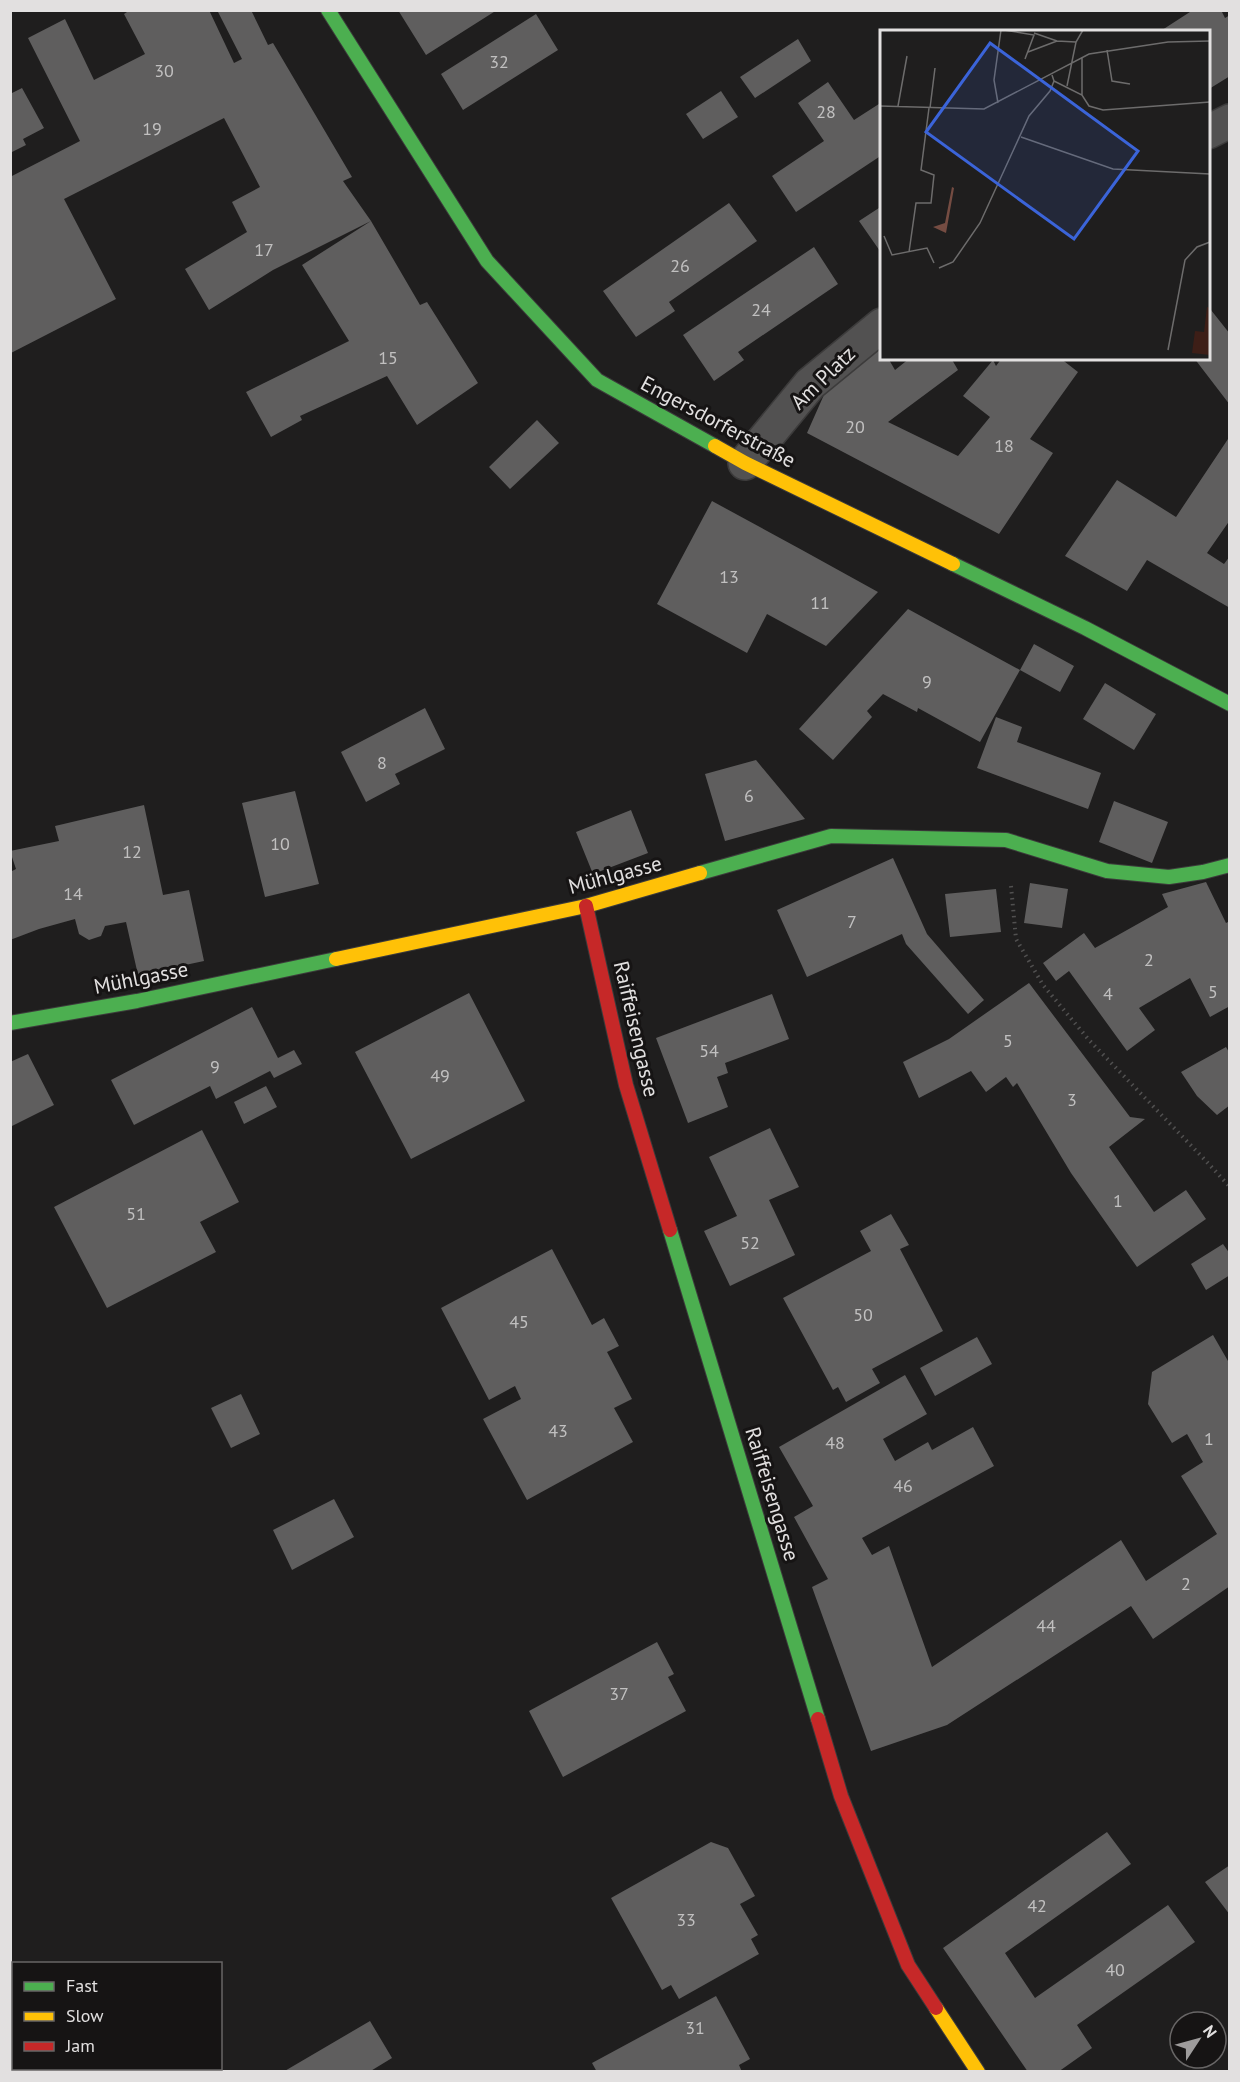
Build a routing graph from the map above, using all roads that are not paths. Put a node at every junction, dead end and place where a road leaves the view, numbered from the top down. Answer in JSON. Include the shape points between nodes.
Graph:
{"nodes":[{"id":1,"x":328,"y":10,"type":"edge"},
{"id":2,"x":1230,"y":121,"type":"edge"},
{"id":3,"x":1210,"y":131,"type":"edge"},
{"id":4,"x":880,"y":327,"type":"edge"},
{"id":5,"x":745,"y":463,"type":"junction"},
{"id":6,"x":1230,"y":704,"type":"edge"},
{"id":7,"x":1230,"y":865,"type":"edge"},
{"id":8,"x":586,"y":906,"type":"junction"},
{"id":9,"x":10,"y":1023,"type":"edge"},
{"id":10,"x":978,"y":2072,"type":"edge"}],
"edges":[{"from":1,"to":5,"type":"street","name":"Engersdorferstraße","via":[[488,261],[597,380]]},
{"from":2,"to":3,"type":"street"},
{"from":4,"to":5,"type":"street","name":"Am Platz","via":[[810,384]]},
{"from":5,"to":6,"type":"street","name":"Engersdorferstraße","via":[[1085,628]]},
{"from":7,"to":8,"type":"street","name":"Mühlgasse","via":[[1169,877],[1107,871],[1006,840],[831,836]]},
{"from":8,"to":9,"type":"street","name":"Mühlgasse","via":[[137,1001]]},
{"from":8,"to":10,"type":"street","name":"Raiffeisengasse","via":[[626,1085],[841,1796],[908,1965]]}]}
